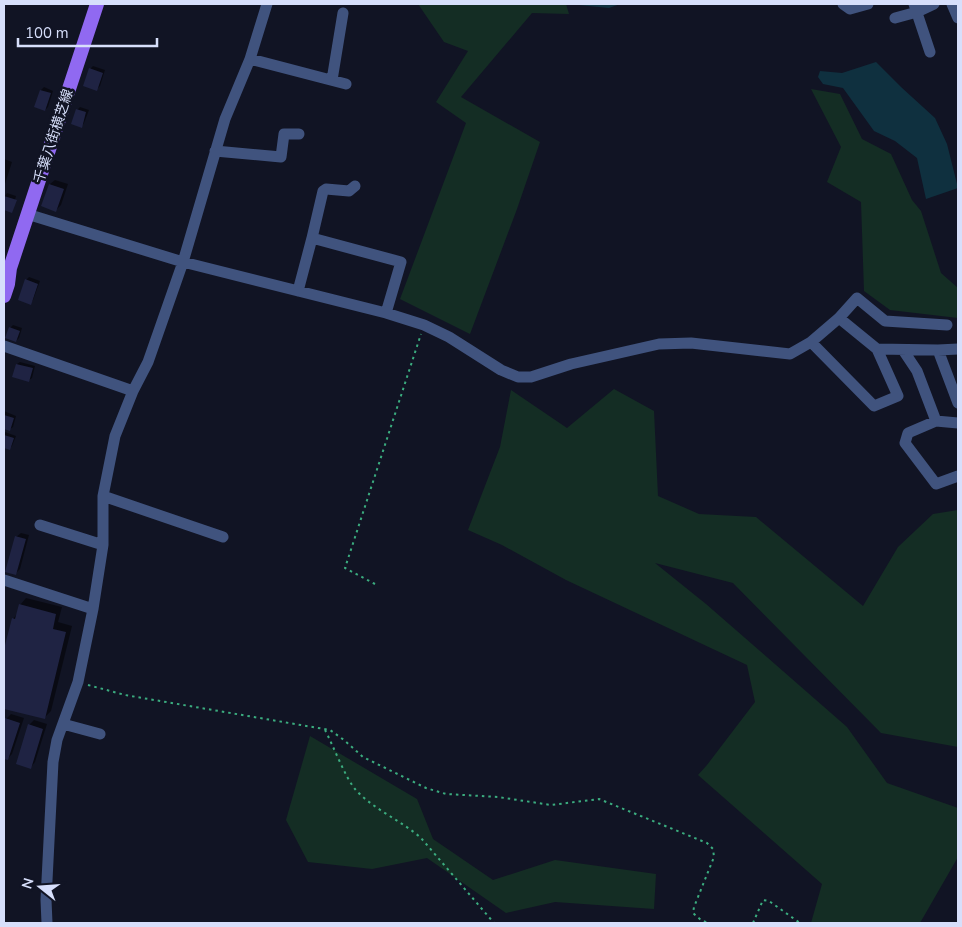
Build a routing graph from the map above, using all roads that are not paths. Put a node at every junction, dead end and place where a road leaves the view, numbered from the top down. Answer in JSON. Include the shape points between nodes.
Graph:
{"nodes":[{"id":1,"x":97,"y":4,"type":"edge"},
{"id":2,"x":267,"y":4,"type":"edge"},
{"id":3,"x":843,"y":4,"type":"edge"},
{"id":4,"x":868,"y":4,"type":"edge"},
{"id":5,"x":934,"y":4,"type":"edge"},
{"id":6,"x":952,"y":4,"type":"edge"},
{"id":7,"x":916,"y":8,"type":"edge"},
{"id":8,"x":343,"y":13,"type":"dead end"},
{"id":9,"x":896,"y":18,"type":"dead end"},
{"id":10,"x":958,"y":18,"type":"edge"},
{"id":11,"x":930,"y":52,"type":"dead end"},
{"id":12,"x":250,"y":59,"type":"junction"},
{"id":13,"x":332,"y":80,"type":"junction"},
{"id":14,"x":346,"y":84,"type":"dead end"},
{"id":15,"x":299,"y":134,"type":"dead end"},
{"id":16,"x":215,"y":151,"type":"junction"},
{"id":17,"x":355,"y":186,"type":"dead end"},
{"id":18,"x":27,"y":214,"type":"junction"},
{"id":19,"x":312,"y":238,"type":"junction"},
{"id":20,"x":183,"y":262,"type":"junction"},
{"id":21,"x":7,"y":272,"type":"edge"},
{"id":22,"x":298,"y":291,"type":"junction"},
{"id":23,"x":4,"y":296,"type":"edge"},
{"id":24,"x":386,"y":313,"type":"junction"},
{"id":25,"x":839,"y":318,"type":"junction"},
{"id":26,"x":947,"y":325,"type":"dead end"},
{"id":27,"x":810,"y":342,"type":"junction"},
{"id":28,"x":4,"y":346,"type":"edge"},
{"id":29,"x":877,"y":349,"type":"junction"},
{"id":30,"x":958,"y":349,"type":"edge"},
{"id":31,"x":903,"y":350,"type":"junction"},
{"id":32,"x":938,"y":350,"type":"junction"},
{"id":33,"x":133,"y":391,"type":"junction"},
{"id":34,"x":958,"y":402,"type":"edge"},
{"id":35,"x":936,"y":421,"type":"junction"},
{"id":36,"x":958,"y":423,"type":"edge"},
{"id":37,"x":958,"y":476,"type":"edge"},
{"id":38,"x":103,"y":496,"type":"junction"},
{"id":39,"x":40,"y":525,"type":"dead end"},
{"id":40,"x":222,"y":537,"type":"dead end"},
{"id":41,"x":103,"y":545,"type":"junction"},
{"id":42,"x":4,"y":580,"type":"edge"},
{"id":43,"x":93,"y":609,"type":"junction"},
{"id":44,"x":63,"y":724,"type":"junction"},
{"id":45,"x":100,"y":734,"type":"dead end"},
{"id":46,"x":47,"y":923,"type":"edge"}],
"edges":[{"from":1,"to":18,"type":"main road","name":"千葉八街横芝線"},
{"from":2,"to":12,"type":"street"},
{"from":3,"to":4,"type":"street","via":[[850,9]]},
{"from":5,"to":7,"type":"street"},
{"from":6,"to":10,"type":"street"},
{"from":7,"to":9,"type":"street"},
{"from":7,"to":11,"type":"street"},
{"from":8,"to":13,"type":"street"},
{"from":12,"to":13,"type":"street"},
{"from":12,"to":16,"type":"street"},
{"from":13,"to":14,"type":"street"},
{"from":15,"to":16,"type":"street","via":[[284,134],[281,157]]},
{"from":16,"to":20,"type":"street"},
{"from":17,"to":19,"type":"street","via":[[349,191],[324,191]]},
{"from":18,"to":20,"type":"street"},
{"from":18,"to":21,"type":"main road","name":"千葉八街横芝線"},
{"from":19,"to":22,"type":"street"},
{"from":19,"to":24,"type":"street","via":[[401,262]]},
{"from":20,"to":22,"type":"street"},
{"from":20,"to":33,"type":"street","via":[[148,362]]},
{"from":21,"to":23,"type":"main road","name":"千葉八街横芝線"},
{"from":22,"to":24,"type":"street"},
{"from":24,"to":27,"type":"street","via":[[450,337],[501,370],[518,377],[531,377],[571,364],[659,344],[691,343],[790,354]]},
{"from":25,"to":26,"type":"street","via":[[857,298],[885,321]]},
{"from":25,"to":27,"type":"street"},
{"from":25,"to":29,"type":"street"},
{"from":27,"to":29,"type":"street","via":[[874,406],[898,396]]},
{"from":28,"to":33,"type":"street"},
{"from":29,"to":31,"type":"street"},
{"from":30,"to":32,"type":"street"},
{"from":31,"to":32,"type":"street"},
{"from":31,"to":35,"type":"street","via":[[918,371]]},
{"from":32,"to":34,"type":"street"},
{"from":33,"to":38,"type":"street","via":[[115,436]]},
{"from":35,"to":36,"type":"street"},
{"from":35,"to":37,"type":"street","via":[[908,434],[905,444],[936,484]]},
{"from":38,"to":40,"type":"street"},
{"from":38,"to":41,"type":"street"},
{"from":39,"to":41,"type":"street"},
{"from":41,"to":43,"type":"street"},
{"from":42,"to":43,"type":"street"},
{"from":43,"to":44,"type":"street","via":[[78,682]]},
{"from":44,"to":45,"type":"street"},
{"from":44,"to":46,"type":"street","via":[[53,762]]}]}
